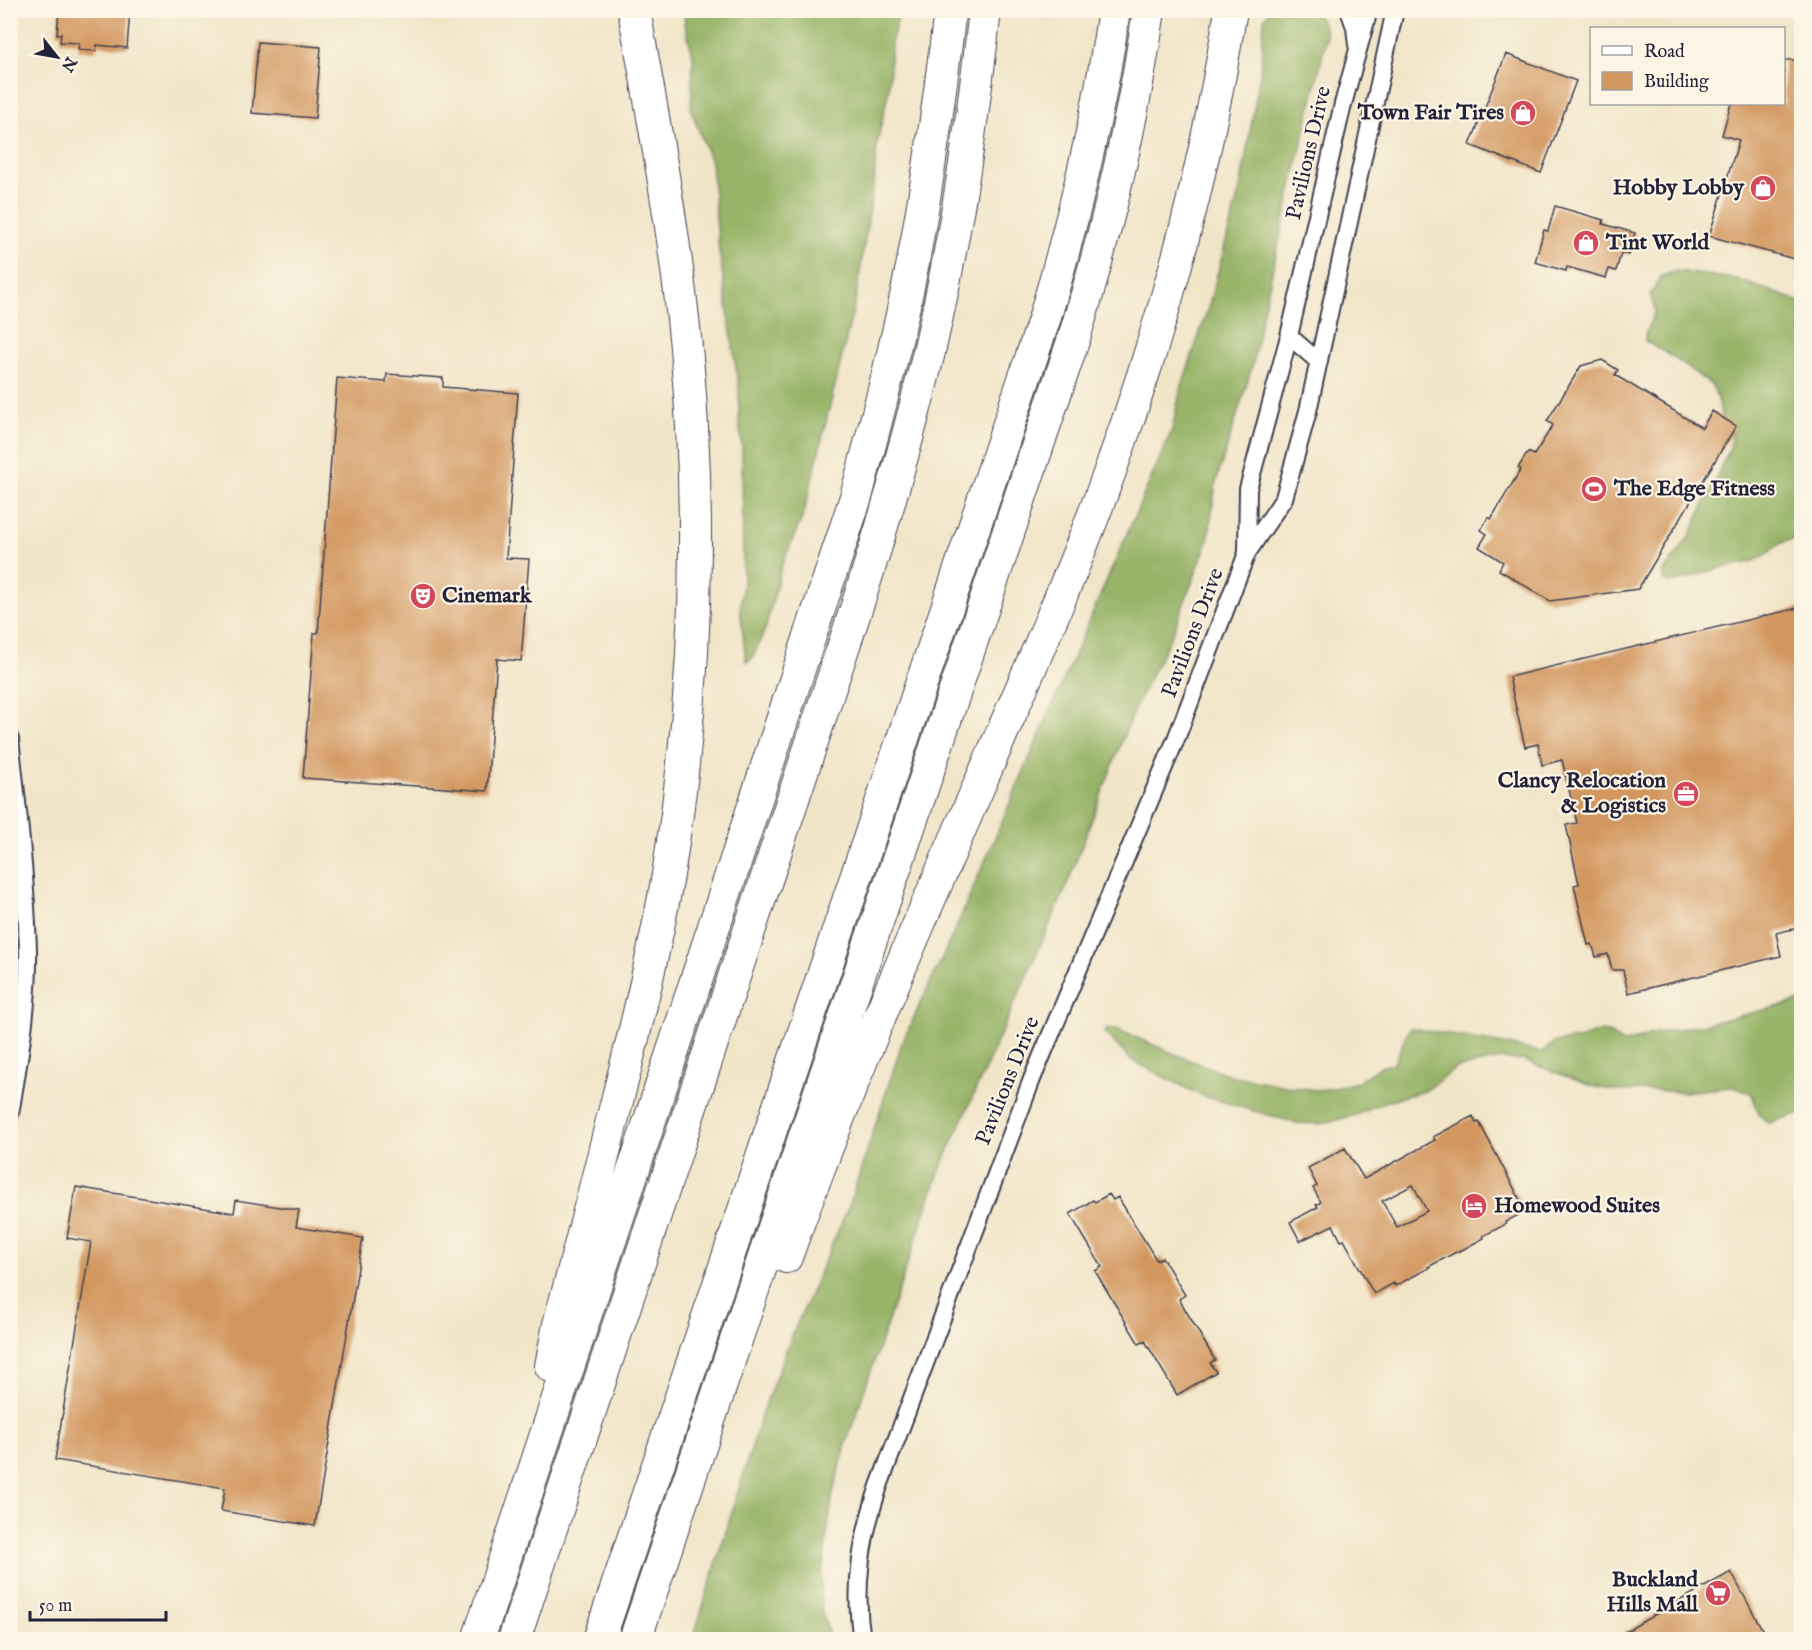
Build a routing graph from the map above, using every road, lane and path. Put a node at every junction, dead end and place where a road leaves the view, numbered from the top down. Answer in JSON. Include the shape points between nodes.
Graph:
{"nodes":[{"id":1,"x":634,"y":10,"type":"edge"},
{"id":2,"x":950,"y":10,"type":"edge"},
{"id":3,"x":985,"y":10,"type":"edge"},
{"id":4,"x":1114,"y":10,"type":"edge"},
{"id":5,"x":1149,"y":10,"type":"edge"},
{"id":6,"x":1231,"y":10,"type":"edge"},
{"id":7,"x":1349,"y":10,"type":"edge"},
{"id":8,"x":1369,"y":10,"type":"edge"},
{"id":9,"x":1395,"y":10,"type":"edge"},
{"id":10,"x":1358,"y":52,"type":"junction"},
{"id":11,"x":1289,"y":336,"type":"junction"},
{"id":12,"x":1319,"y":362,"type":"junction"},
{"id":13,"x":1247,"y":553,"type":"junction"},
{"id":14,"x":10,"y":739,"type":"edge"},
{"id":15,"x":10,"y":1114,"type":"edge"},
{"id":16,"x":720,"y":1389,"type":"junction"},
{"id":17,"x":519,"y":1517,"type":"junction"},
{"id":18,"x":478,"y":1640,"type":"edge"},
{"id":19,"x":514,"y":1640,"type":"edge"},
{"id":20,"x":599,"y":1640,"type":"edge"},
{"id":21,"x":635,"y":1640,"type":"edge"},
{"id":22,"x":862,"y":1640,"type":"edge"}],
"edges":[{"from":1,"to":17,"type":"highway","via":[[671,217],[689,373],[695,508],[691,671],[676,823],[656,935],[560,1324]]},
{"from":2,"to":17,"type":"highway","via":[[912,268],[856,497]]},
{"from":3,"to":19,"type":"highway","via":[[968,152],[948,260],[895,485]]},
{"from":4,"to":20,"type":"highway","via":[[1087,157],[1044,320]]},
{"from":5,"to":16,"type":"highway","via":[[1122,158],[1074,338]]},
{"from":6,"to":16,"type":"highway","via":[[1216,99],[1187,225],[1155,338],[1109,474],[1051,619],[861,1061],[773,1294]]},
{"from":7,"to":10,"type":"street","name":"Pavilions Drive"},
{"from":8,"to":10,"type":"street","name":"Pavilions Drive"},
{"from":9,"to":12,"type":"street","name":"Pavilions Drive"},
{"from":10,"to":11,"type":"street","name":"Pavilions Drive"},
{"from":11,"to":12,"type":"street"},
{"from":11,"to":13,"type":"street","name":"Pavilions Drive","via":[[1248,489]]},
{"from":12,"to":13,"type":"street","name":"Pavilions Drive","via":[[1284,498]]},
{"from":13,"to":22,"type":"street","name":"Pavilions Drive","via":[[1176,739],[1018,1113],[879,1486],[859,1569]]},
{"from":14,"to":15,"type":"street","via":[[28,951],[22,1046]]},
{"from":16,"to":21,"type":"highway"},
{"from":17,"to":18,"type":"highway"}]}
